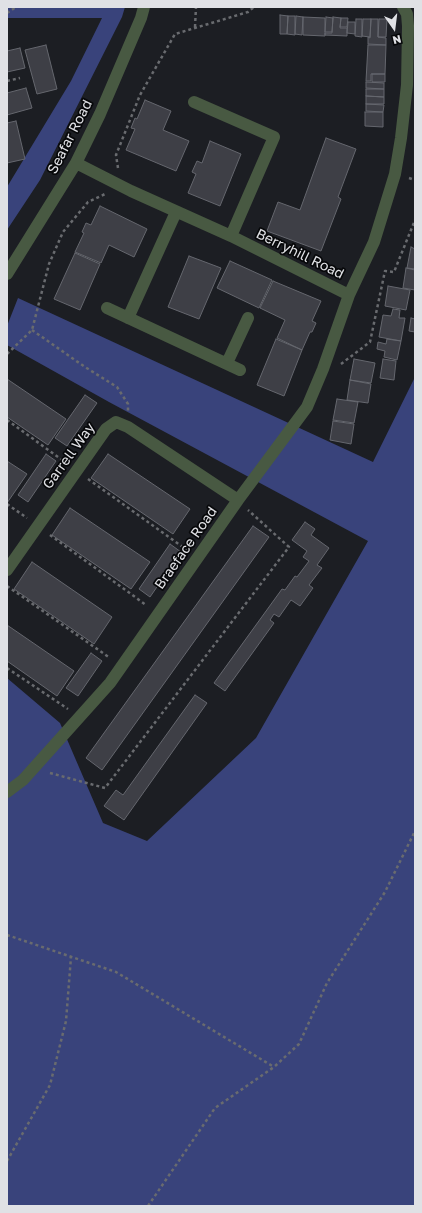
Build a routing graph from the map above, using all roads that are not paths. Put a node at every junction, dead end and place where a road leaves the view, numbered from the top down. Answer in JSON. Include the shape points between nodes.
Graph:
{"nodes":[{"id":1,"x":144,"y":7,"type":"edge"},
{"id":2,"x":403,"y":7,"type":"edge"},
{"id":3,"x":194,"y":102,"type":"dead end"},
{"id":4,"x":76,"y":163,"type":"junction"},
{"id":5,"x":176,"y":212,"type":"junction"},
{"id":6,"x":231,"y":236,"type":"junction"},
{"id":7,"x":7,"y":274,"type":"edge"},
{"id":8,"x":350,"y":295,"type":"junction"},
{"id":9,"x":107,"y":308,"type":"dead end"},
{"id":10,"x":128,"y":318,"type":"junction"},
{"id":11,"x":248,"y":318,"type":"dead end"},
{"id":12,"x":227,"y":363,"type":"junction"},
{"id":13,"x":240,"y":370,"type":"dead end"},
{"id":14,"x":238,"y":500,"type":"junction"},
{"id":15,"x":7,"y":570,"type":"edge"},
{"id":16,"x":7,"y":792,"type":"edge"}],
"edges":[{"from":1,"to":4,"type":"street","name":"Seafar Road","via":[[100,114]]},
{"from":2,"to":8,"type":"street","name":"Berryhill Road","via":[[407,14],[408,26],[407,85],[395,174],[374,242]]},
{"from":3,"to":6,"type":"street","via":[[274,137]]},
{"from":4,"to":5,"type":"street","name":"Berryhill Road"},
{"from":4,"to":7,"type":"street","name":"Seafar Road"},
{"from":5,"to":6,"type":"street","name":"Berryhill Road"},
{"from":5,"to":10,"type":"street"},
{"from":6,"to":8,"type":"street","name":"Berryhill Road"},
{"from":8,"to":14,"type":"street","name":"Braeface Road","via":[[306,407]]},
{"from":9,"to":10,"type":"street"},
{"from":10,"to":12,"type":"street"},
{"from":11,"to":12,"type":"street"},
{"from":12,"to":13,"type":"street"},
{"from":14,"to":15,"type":"street","name":"Garrell Way","via":[[128,426],[116,422],[106,429]]},
{"from":14,"to":16,"type":"street","name":"Braeface Road","via":[[110,683],[23,780]]}]}
